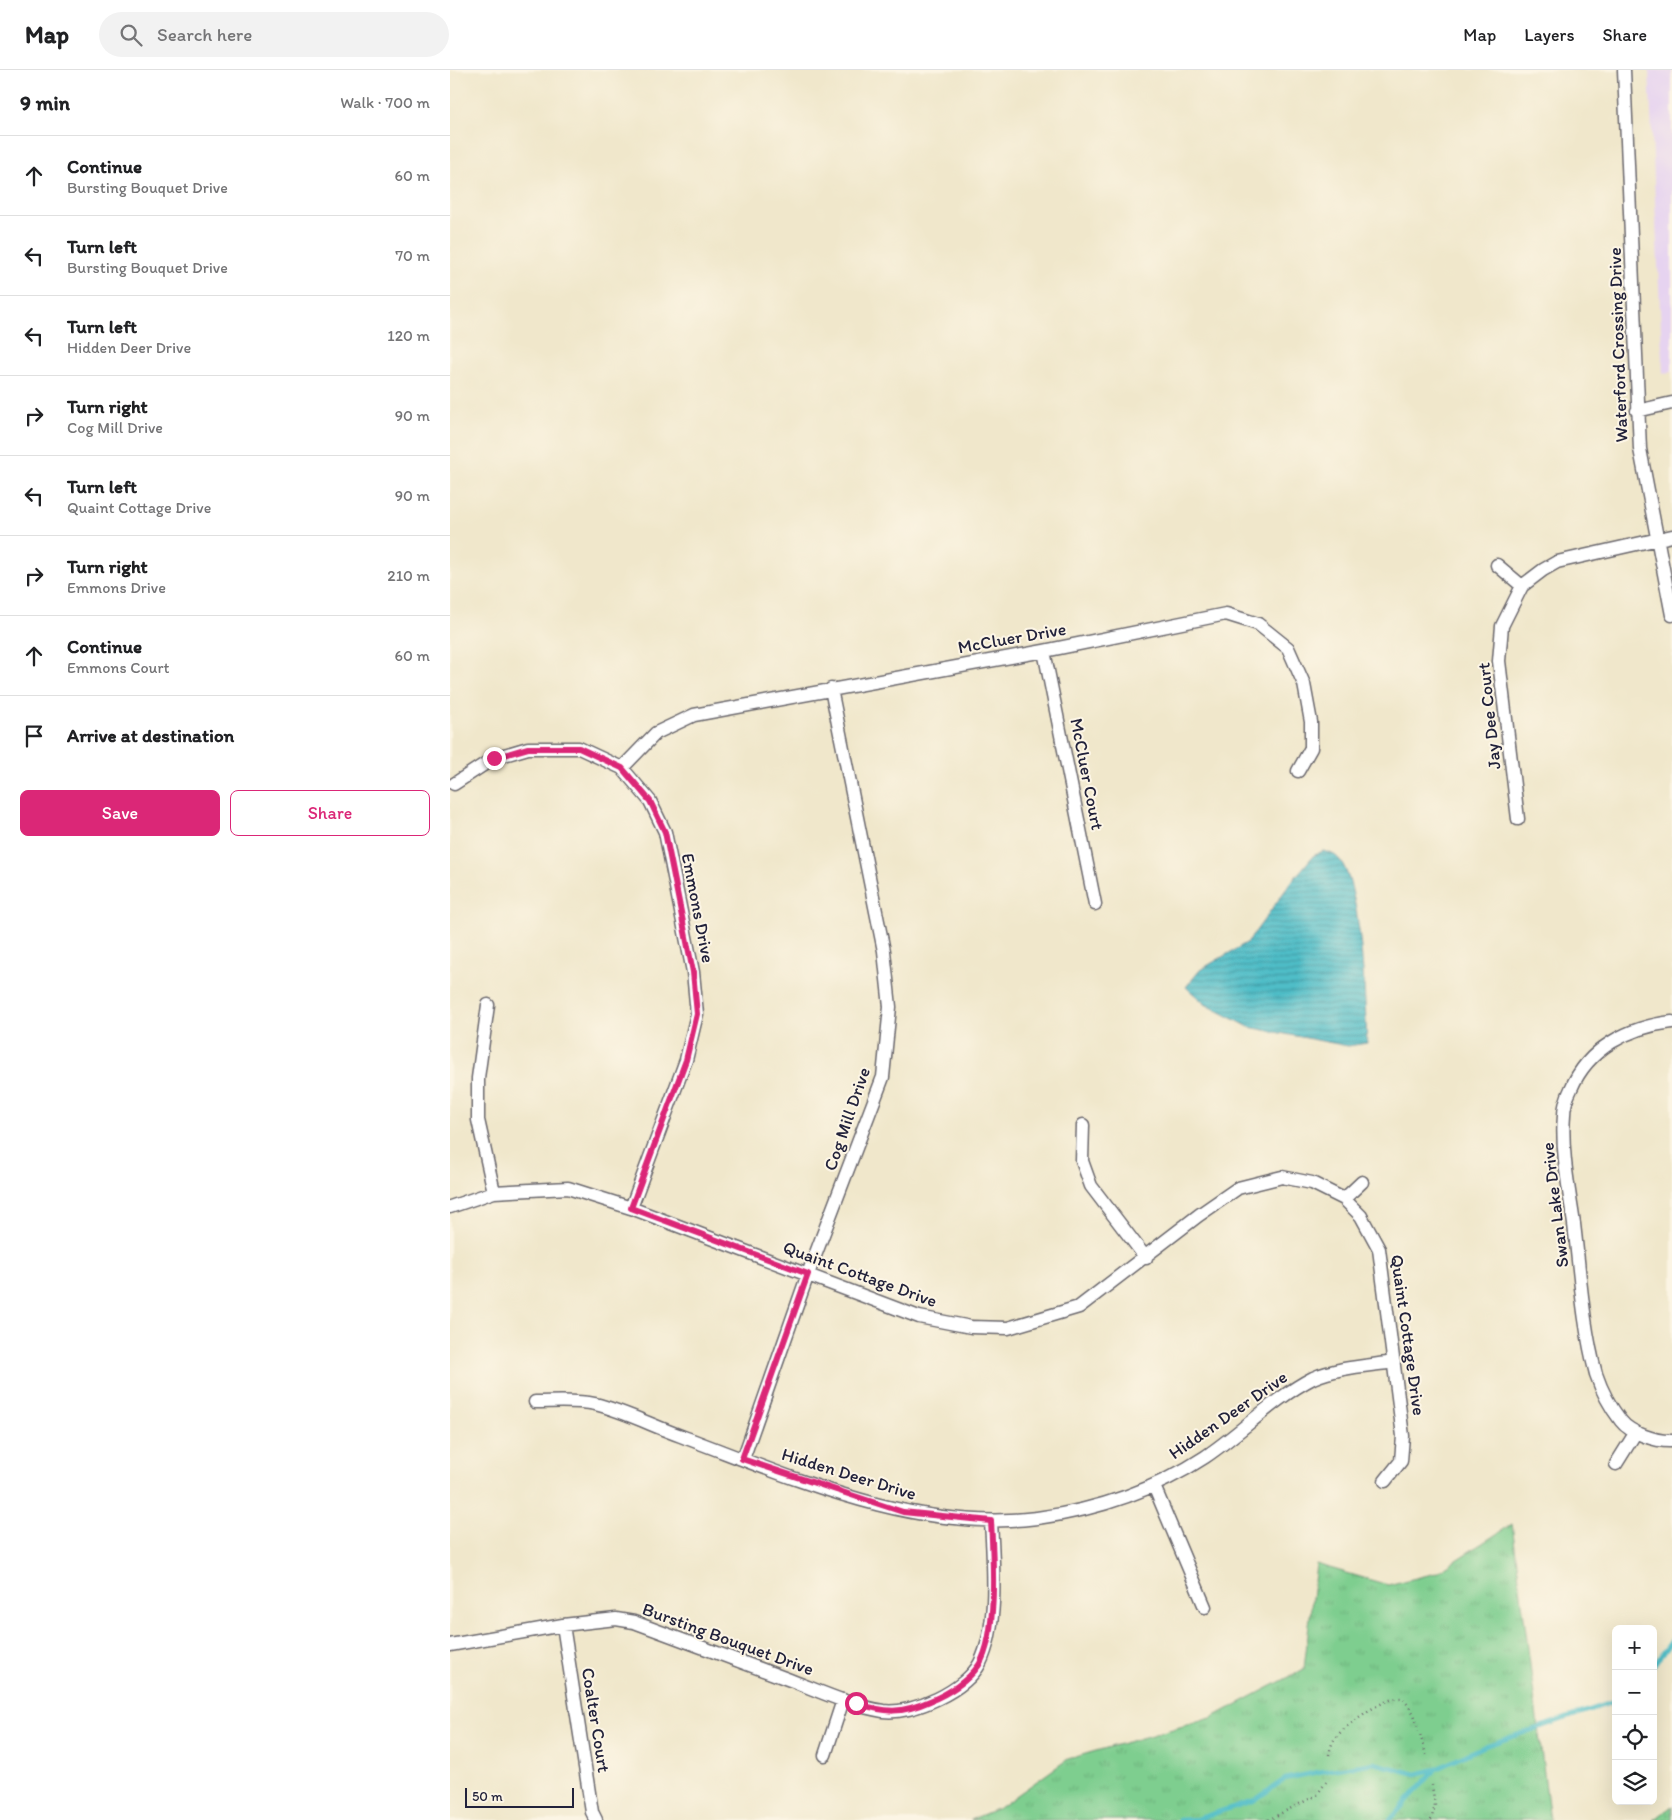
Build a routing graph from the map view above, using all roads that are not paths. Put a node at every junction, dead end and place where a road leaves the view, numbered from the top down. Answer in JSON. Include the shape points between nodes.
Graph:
{"nodes":[{"id":1,"x":1624,"y":70,"type":"edge"},
{"id":2,"x":1672,"y":403,"type":"edge"},
{"id":3,"x":1637,"y":410,"type":"junction"},
{"id":4,"x":1672,"y":536,"type":"edge"},
{"id":5,"x":1657,"y":539,"type":"junction"},
{"id":6,"x":1497,"y":565,"type":"dead end"},
{"id":7,"x":1522,"y":586,"type":"junction"},
{"id":8,"x":1672,"y":615,"type":"edge"},
{"id":9,"x":1044,"y":651,"type":"junction"},
{"id":10,"x":831,"y":689,"type":"junction"},
{"id":11,"x":622,"y":768,"type":"junction"},
{"id":12,"x":1298,"y":771,"type":"dead end"},
{"id":13,"x":454,"y":784,"type":"dead end"},
{"id":14,"x":1518,"y":819,"type":"dead end"},
{"id":15,"x":1095,"y":904,"type":"dead end"},
{"id":16,"x":488,"y":1005,"type":"dead end"},
{"id":17,"x":1672,"y":1022,"type":"edge"},
{"id":18,"x":1083,"y":1125,"type":"dead end"},
{"id":19,"x":1362,"y":1182,"type":"dead end"},
{"id":20,"x":494,"y":1192,"type":"junction"},
{"id":21,"x":1344,"y":1199,"type":"junction"},
{"id":22,"x":450,"y":1207,"type":"edge"},
{"id":23,"x":631,"y":1208,"type":"junction"},
{"id":24,"x":1146,"y":1258,"type":"junction"},
{"id":25,"x":808,"y":1274,"type":"junction"},
{"id":26,"x":1394,"y":1362,"type":"junction"},
{"id":27,"x":535,"y":1402,"type":"dead end"},
{"id":28,"x":1636,"y":1432,"type":"junction"},
{"id":29,"x":1672,"y":1441,"type":"edge"},
{"id":30,"x":742,"y":1459,"type":"junction"},
{"id":31,"x":1616,"y":1464,"type":"dead end"},
{"id":32,"x":1385,"y":1481,"type":"dead end"},
{"id":33,"x":1154,"y":1486,"type":"junction"},
{"id":34,"x":991,"y":1521,"type":"junction"},
{"id":35,"x":1205,"y":1607,"type":"dead end"},
{"id":36,"x":563,"y":1625,"type":"junction"},
{"id":37,"x":450,"y":1645,"type":"edge"},
{"id":38,"x":844,"y":1700,"type":"junction"},
{"id":39,"x":825,"y":1755,"type":"dead end"},
{"id":40,"x":596,"y":1820,"type":"edge"}],
"edges":[{"from":1,"to":3,"type":"street","name":"Waterford Crossing Drive"},
{"from":2,"to":3,"type":"street"},
{"from":3,"to":5,"type":"street","name":"Waterford Crossing Drive","via":[[1640,449]]},
{"from":4,"to":5,"type":"street"},
{"from":5,"to":7,"type":"street","via":[[1557,562]]},
{"from":5,"to":8,"type":"street","name":"Waterford Crossing Drive"},
{"from":6,"to":7,"type":"street"},
{"from":7,"to":14,"type":"street","name":"Jay Dee Court","via":[[1502,626],[1499,661]]},
{"from":9,"to":10,"type":"street","name":"McCluer Drive"},
{"from":9,"to":12,"type":"street","name":"McCluer Drive","via":[[1226,614],[1258,624],[1288,648],[1304,684],[1311,722],[1311,748]]},
{"from":9,"to":15,"type":"street","name":"McCluer Court"},
{"from":10,"to":11,"type":"street","name":"McCluer Drive","via":[[694,715],[656,733]]},
{"from":10,"to":25,"type":"street","name":"Cog Mill Drive","via":[[884,951],[890,1007],[883,1077]]},
{"from":11,"to":13,"type":"street","via":[[579,748],[528,748],[494,758]]},
{"from":11,"to":23,"type":"street","name":"Emmons Drive","via":[[650,801],[665,832],[693,972],[697,1014],[686,1060]]},
{"from":16,"to":20,"type":"street","via":[[478,1078],[478,1120]]},
{"from":17,"to":28,"type":"street","name":"Swan Lake Drive","via":[[1649,1025],[1598,1050],[1582,1068],[1570,1090],[1564,1114],[1567,1169],[1595,1369],[1622,1422]]},
{"from":18,"to":24,"type":"street","via":[[1082,1161],[1091,1186]]},
{"from":19,"to":21,"type":"street"},
{"from":20,"to":22,"type":"street","name":"Quaint Cottage Drive"},
{"from":20,"to":23,"type":"street","name":"Quaint Cottage Drive","via":[[568,1188]]},
{"from":21,"to":24,"type":"street","name":"Quaint Cottage Drive","via":[[1312,1183],[1282,1177],[1238,1188]]},
{"from":21,"to":26,"type":"street","name":"Quaint Cottage Drive","via":[[1361,1216],[1379,1249]]},
{"from":23,"to":25,"type":"street","name":"Quaint Cottage Drive"},
{"from":24,"to":25,"type":"street","name":"Quaint Cottage Drive","via":[[1079,1307],[1008,1328],[971,1327],[919,1317]]},
{"from":25,"to":30,"type":"street","name":"Cog Mill Drive"},
{"from":26,"to":32,"type":"street","name":"Quaint Cottage Drive","via":[[1403,1436],[1401,1461]]},
{"from":26,"to":33,"type":"street","name":"Hidden Deer Drive","via":[[1347,1368],[1316,1377],[1204,1457]]},
{"from":27,"to":30,"type":"street","name":"Hidden Deer Drive","via":[[594,1404]]},
{"from":28,"to":29,"type":"street","name":"Swan Lake Drive"},
{"from":28,"to":31,"type":"street"},
{"from":30,"to":34,"type":"street","name":"Hidden Deer Drive","via":[[903,1512]]},
{"from":33,"to":34,"type":"street","name":"Hidden Deer Drive","via":[[1105,1504],[1038,1518]]},
{"from":33,"to":35,"type":"street"},
{"from":34,"to":38,"type":"street","name":"Bursting Bouquet Drive","via":[[993,1600],[986,1648],[979,1664],[942,1697],[909,1710],[883,1711]]},
{"from":36,"to":37,"type":"street","name":"Bursting Bouquet Drive"},
{"from":36,"to":38,"type":"street","name":"Bursting Bouquet Drive","via":[[616,1619],[634,1622]]},
{"from":36,"to":40,"type":"street","name":"Coalter Court","via":[[592,1812]]},
{"from":38,"to":39,"type":"street"}]}
